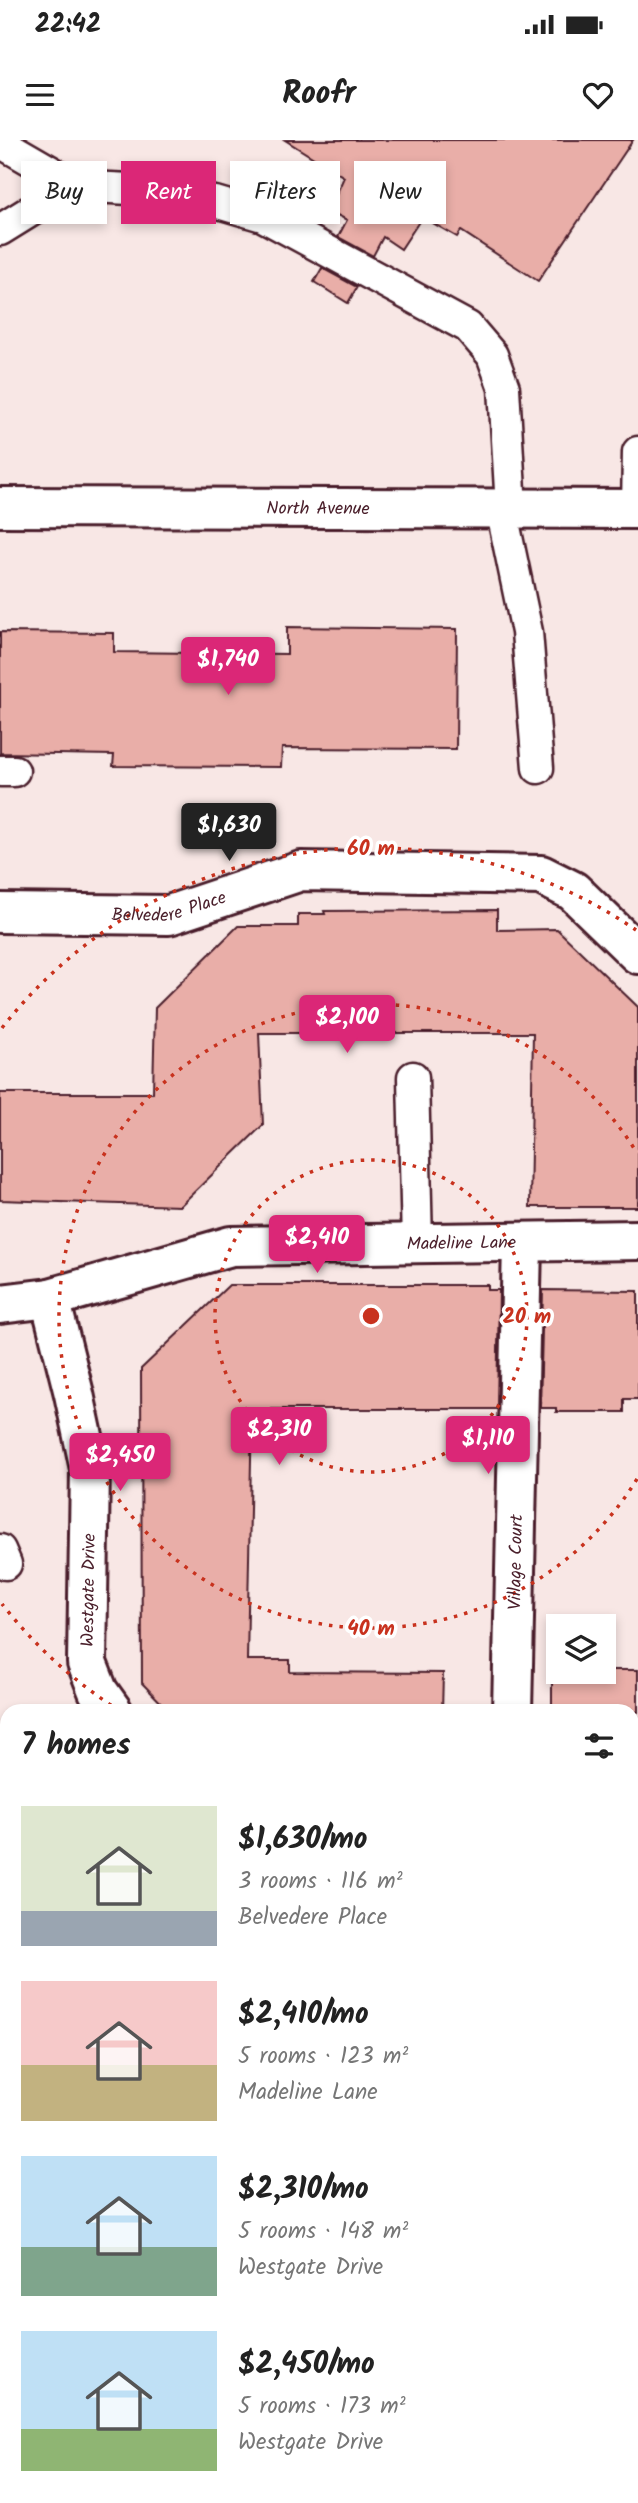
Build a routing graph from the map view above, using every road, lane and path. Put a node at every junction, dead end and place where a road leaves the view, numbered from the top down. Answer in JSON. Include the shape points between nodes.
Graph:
{"nodes":[{"id":1,"x":0,"y":142,"type":"edge"},
{"id":2,"x":33,"y":161,"type":"edge"},
{"id":3,"x":107,"y":188,"type":"edge"},
{"id":4,"x":21,"y":217,"type":"edge"},
{"id":5,"x":0,"y":230,"type":"edge"},
{"id":6,"x":638,"y":452,"type":"edge"},
{"id":7,"x":0,"y":507,"type":"edge"},
{"id":8,"x":506,"y":508,"type":"junction"},
{"id":9,"x":638,"y":509,"type":"edge"},
{"id":10,"x":538,"y":768,"type":"dead end"},
{"id":11,"x":0,"y":914,"type":"edge"},
{"id":12,"x":638,"y":954,"type":"edge"},
{"id":13,"x":413,"y":1077,"type":"dead end"},
{"id":14,"x":638,"y":1240,"type":"edge"},
{"id":15,"x":522,"y":1242,"type":"junction"},
{"id":16,"x":417,"y":1244,"type":"junction"},
{"id":17,"x":50,"y":1298,"type":"junction"},
{"id":18,"x":0,"y":1304,"type":"edge"},
{"id":19,"x":107,"y":1704,"type":"edge"},
{"id":20,"x":512,"y":1704,"type":"edge"}],
"edges":[{"from":1,"to":2,"type":"lane"},
{"from":3,"to":8,"type":"lane","via":[[215,202],[263,216],[468,327],[492,355],[504,388]]},
{"from":4,"to":5,"type":"lane"},
{"from":6,"to":9,"type":"lane"},
{"from":7,"to":8,"type":"main road","name":"North Avenue"},
{"from":8,"to":9,"type":"main road","name":"North Avenue"},
{"from":8,"to":10,"type":"lane","via":[[527,632]]},
{"from":11,"to":12,"type":"main road","name":"Belvedere Place","via":[[169,915],[302,871],[541,875],[573,891]]},
{"from":13,"to":16,"type":"lane"},
{"from":14,"to":15,"type":"main road","name":"Madeline Lane"},
{"from":15,"to":16,"type":"main road","name":"Madeline Lane"},
{"from":15,"to":20,"type":"main road","name":"Village Court"},
{"from":16,"to":17,"type":"main road","name":"Madeline Lane","via":[[232,1246]]},
{"from":17,"to":18,"type":"main road","name":"Madeline Lane"},
{"from":17,"to":19,"type":"main road","name":"Westgate Drive","via":[[90,1469],[87,1663]]}]}
